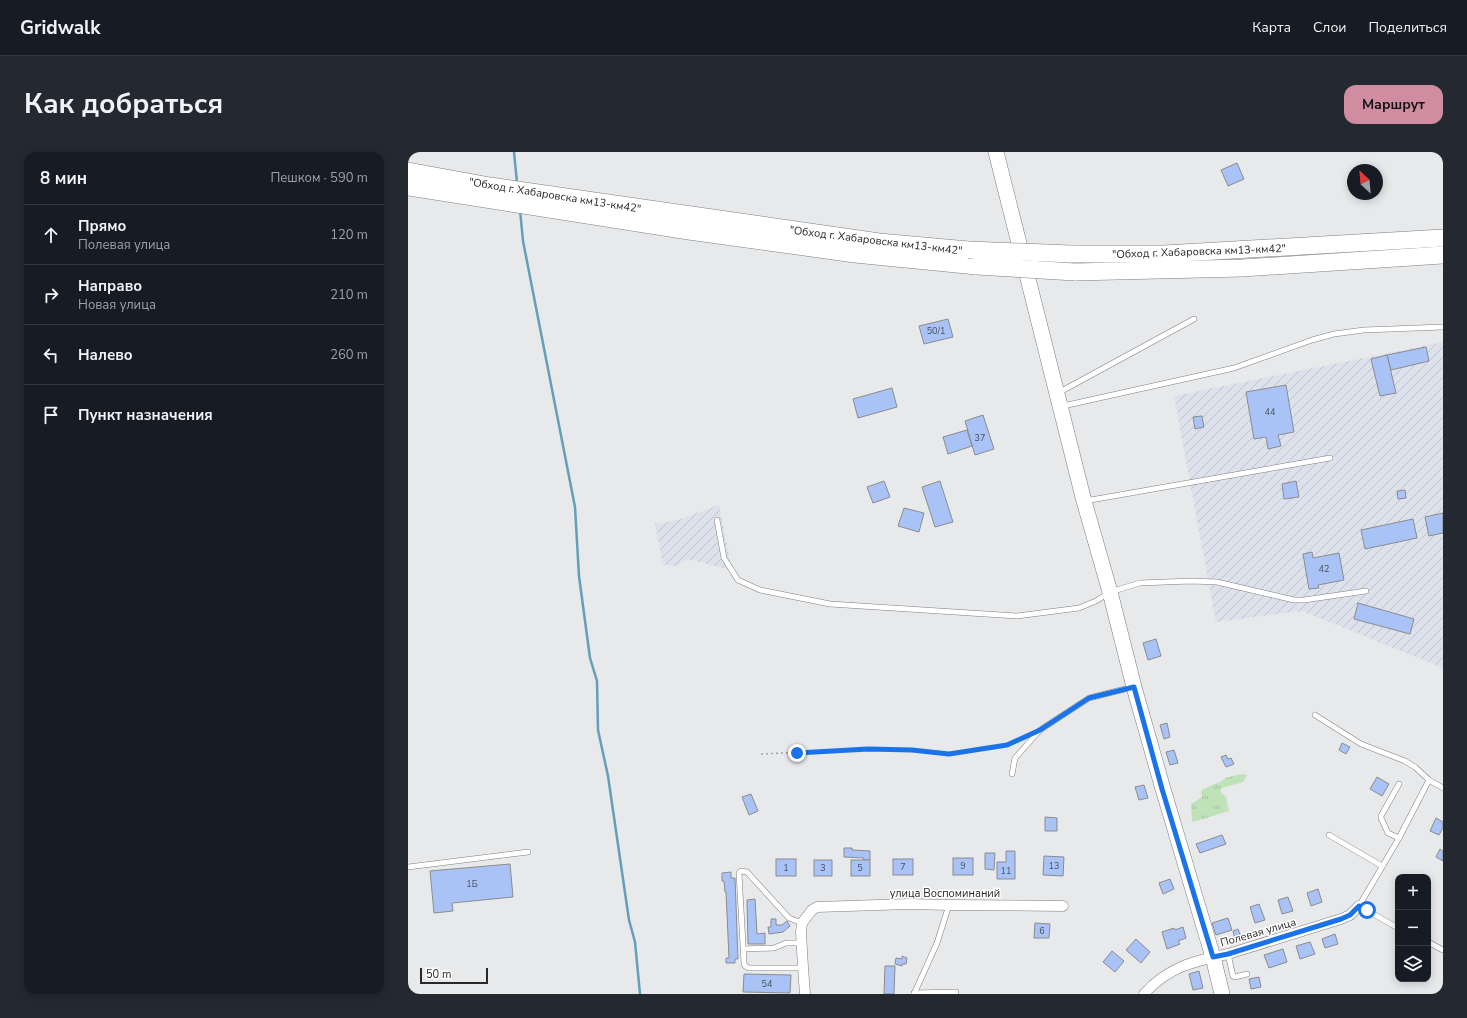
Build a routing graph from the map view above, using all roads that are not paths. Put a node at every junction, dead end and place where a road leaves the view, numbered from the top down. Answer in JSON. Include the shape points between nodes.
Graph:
{"nodes":[{"id":1,"x":996,"y":152,"type":"edge"},
{"id":2,"x":408,"y":171,"type":"edge"},
{"id":3,"x":408,"y":187,"type":"edge"},
{"id":4,"x":490,"y":193,"type":"junction"},
{"id":5,"x":561,"y":203,"type":"junction"},
{"id":6,"x":1443,"y":238,"type":"edge"},
{"id":7,"x":1443,"y":255,"type":"edge"},
{"id":8,"x":1194,"y":319,"type":"dead end"},
{"id":9,"x":1443,"y":327,"type":"edge"},
{"id":10,"x":1058,"y":400,"type":"junction"},
{"id":11,"x":1330,"y":458,"type":"dead end"},
{"id":12,"x":1084,"y":501,"type":"junction"},
{"id":13,"x":717,"y":520,"type":"dead end"},
{"id":14,"x":1366,"y":591,"type":"dead end"},
{"id":15,"x":1110,"y":592,"type":"junction"},
{"id":16,"x":1134,"y":687,"type":"junction"},
{"id":17,"x":1315,"y":715,"type":"dead end"},
{"id":18,"x":1012,"y":774,"type":"dead end"},
{"id":19,"x":1429,"y":780,"type":"junction"},
{"id":20,"x":1399,"y":784,"type":"dead end"},
{"id":21,"x":1443,"y":788,"type":"edge"},
{"id":22,"x":1329,"y":835,"type":"dead end"},
{"id":23,"x":1399,"y":838,"type":"junction"},
{"id":24,"x":528,"y":852,"type":"dead end"},
{"id":25,"x":1382,"y":866,"type":"junction"},
{"id":26,"x":408,"y":867,"type":"edge"},
{"id":27,"x":949,"y":905,"type":"junction"},
{"id":28,"x":1063,"y":906,"type":"dead end"},
{"id":29,"x":1359,"y":906,"type":"junction"},
{"id":30,"x":802,"y":923,"type":"junction"},
{"id":31,"x":1395,"y":926,"type":"edge"},
{"id":32,"x":802,"y":942,"type":"junction"},
{"id":33,"x":1431,"y":944,"type":"edge"},
{"id":34,"x":743,"y":949,"type":"junction"},
{"id":35,"x":1443,"y":950,"type":"edge"},
{"id":36,"x":1228,"y":954,"type":"junction"},
{"id":37,"x":1213,"y":957,"type":"junction"},
{"id":38,"x":803,"y":968,"type":"junction"},
{"id":39,"x":1247,"y":974,"type":"dead end"},
{"id":40,"x":956,"y":992,"type":"dead end"},
{"id":41,"x":805,"y":994,"type":"edge"},
{"id":42,"x":914,"y":994,"type":"edge"},
{"id":43,"x":1144,"y":994,"type":"edge"},
{"id":44,"x":1222,"y":994,"type":"edge"}],
"edges":[{"from":1,"to":10,"type":"main road"},
{"from":2,"to":4,"type":"highway","name":"\"Обход г. Хабаровска км13-км42\""},
{"from":3,"to":4,"type":"highway","name":"\"Обход г. Хабаровска км13-км42\""},
{"from":4,"to":5,"type":"highway","name":"\"Обход г. Хабаровска км13-км42\""},
{"from":5,"to":6,"type":"highway","name":"\"Обход г. Хабаровска км13-км42\"","bridge":true,"via":[[879,242],[968,250],[1164,254]]},
{"from":5,"to":7,"type":"highway","name":"\"Обход г. Хабаровска км13-км42\"","bridge":true,"via":[[689,231],[855,254],[977,266],[1075,272],[1242,268]]},
{"from":8,"to":10,"type":"lane"},
{"from":9,"to":10,"type":"lane","via":[[1364,330],[1334,334],[1234,368]]},
{"from":10,"to":12,"type":"main road"},
{"from":11,"to":12,"type":"lane"},
{"from":12,"to":15,"type":"main road"},
{"from":13,"to":15,"type":"lane","via":[[724,558],[738,580],[760,590],[830,604],[1017,616],[1079,608]]},
{"from":14,"to":15,"type":"lane","via":[[1294,600],[1217,582],[1191,581],[1140,583]]},
{"from":15,"to":16,"type":"main road"},
{"from":16,"to":18,"type":"lane","via":[[1089,698],[1040,730],[1014,758]]},
{"from":16,"to":37,"type":"main road"},
{"from":17,"to":19,"type":"lane","via":[[1361,744],[1406,761]]},
{"from":19,"to":21,"type":"lane"},
{"from":19,"to":23,"type":"lane"},
{"from":20,"to":23,"type":"lane","via":[[1380,818],[1388,832]]},
{"from":22,"to":25,"type":"lane"},
{"from":23,"to":25,"type":"lane"},
{"from":24,"to":26,"type":"lane"},
{"from":25,"to":29,"type":"lane"},
{"from":27,"to":28,"type":"street","name":"улица Воспоминаний"},
{"from":27,"to":30,"type":"street","name":"улица Воспоминаний","via":[[817,907]]},
{"from":27,"to":42,"type":"lane","via":[[937,943]]},
{"from":29,"to":31,"type":"lane"},
{"from":29,"to":36,"type":"street","name":"Полевая улица","via":[[1350,915],[1341,919]]},
{"from":30,"to":32,"type":"street"},
{"from":30,"to":34,"type":"lane","via":[[789,918],[747,872],[741,871],[739,880]]},
{"from":32,"to":34,"type":"lane","via":[[786,943],[774,948]]},
{"from":32,"to":38,"type":"street"},
{"from":33,"to":35,"type":"lane"},
{"from":34,"to":38,"type":"lane","via":[[744,963],[749,968]]},
{"from":36,"to":37,"type":"street","name":"Полевая улица"},
{"from":36,"to":39,"type":"lane","via":[[1233,976]]},
{"from":37,"to":43,"type":"street","name":"Полевая улица","via":[[1164,975]]},
{"from":37,"to":44,"type":"main road"},
{"from":38,"to":41,"type":"street"},
{"from":40,"to":42,"type":"lane"}]}
